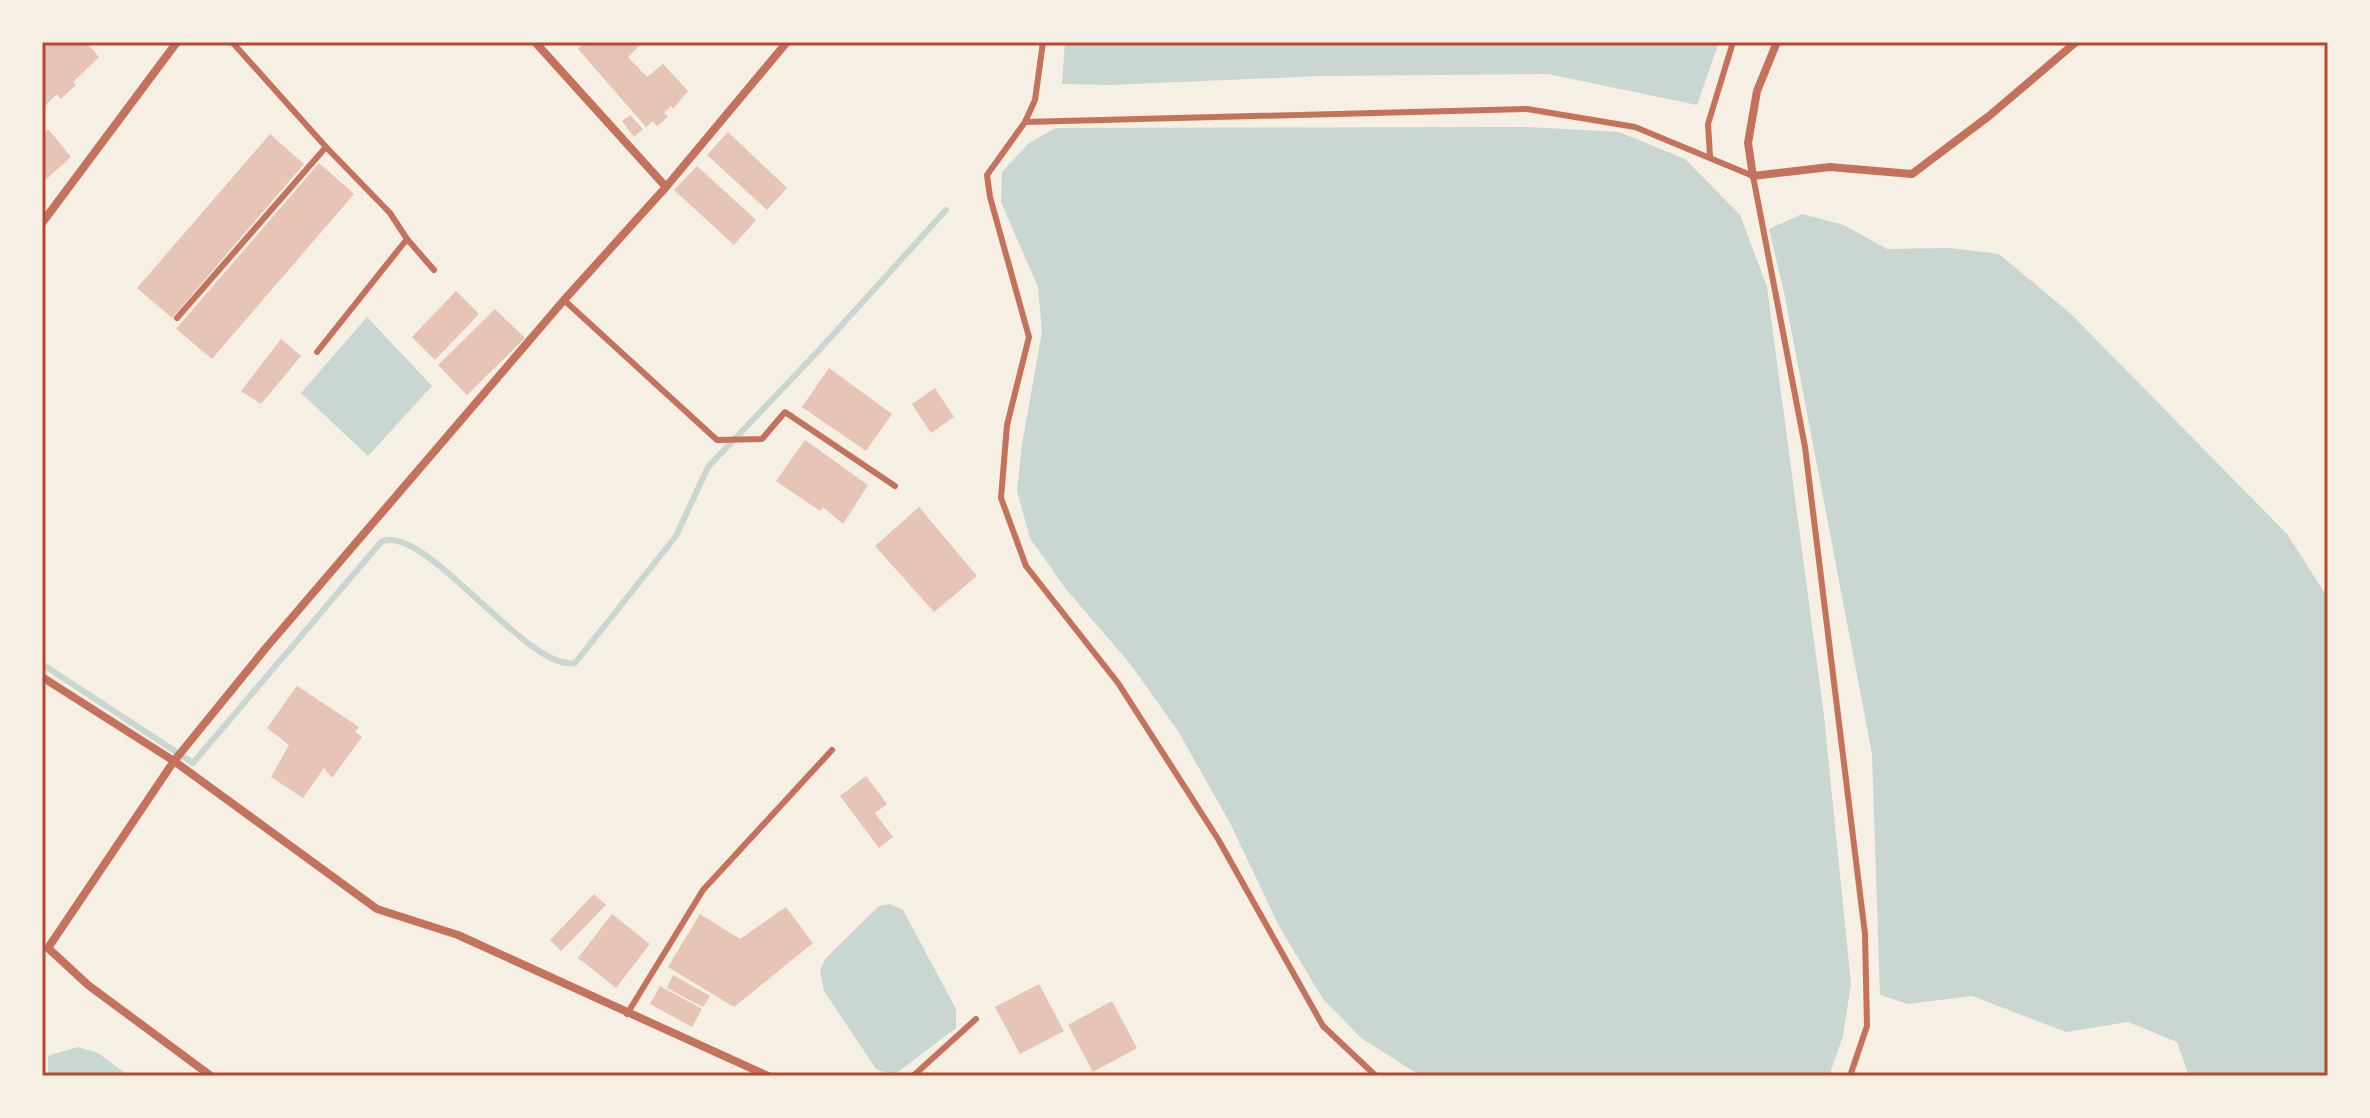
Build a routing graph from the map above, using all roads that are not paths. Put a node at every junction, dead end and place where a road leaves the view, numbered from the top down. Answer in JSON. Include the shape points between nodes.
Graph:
{"nodes":[{"id":1,"x":177,"y":42,"type":"edge"},
{"id":2,"x":232,"y":42,"type":"edge"},
{"id":3,"x":535,"y":42,"type":"edge"},
{"id":4,"x":787,"y":42,"type":"edge"},
{"id":5,"x":1043,"y":42,"type":"edge"},
{"id":6,"x":1733,"y":42,"type":"edge"},
{"id":7,"x":1777,"y":42,"type":"edge"},
{"id":8,"x":2076,"y":42,"type":"edge"},
{"id":9,"x":1025,"y":122,"type":"junction"},
{"id":10,"x":326,"y":147,"type":"junction"},
{"id":11,"x":1710,"y":156,"type":"junction"},
{"id":12,"x":1753,"y":176,"type":"junction"},
{"id":13,"x":666,"y":187,"type":"junction"},
{"id":14,"x":42,"y":223,"type":"edge"},
{"id":15,"x":407,"y":239,"type":"junction"},
{"id":16,"x":434,"y":270,"type":"dead end"},
{"id":17,"x":564,"y":300,"type":"junction"},
{"id":18,"x":177,"y":318,"type":"dead end"},
{"id":19,"x":317,"y":352,"type":"dead end"},
{"id":20,"x":895,"y":486,"type":"dead end"},
{"id":21,"x":42,"y":677,"type":"edge"},
{"id":22,"x":832,"y":750,"type":"dead end"},
{"id":23,"x":174,"y":761,"type":"junction"},
{"id":24,"x":627,"y":1014,"type":"junction"},
{"id":25,"x":976,"y":1019,"type":"dead end"},
{"id":26,"x":211,"y":1076,"type":"edge"},
{"id":27,"x":768,"y":1076,"type":"edge"},
{"id":28,"x":913,"y":1076,"type":"edge"},
{"id":29,"x":1376,"y":1076,"type":"edge"},
{"id":30,"x":1850,"y":1076,"type":"edge"}],
"edges":[{"from":1,"to":14,"type":"street"},
{"from":2,"to":10,"type":"lane"},
{"from":3,"to":13,"type":"street"},
{"from":4,"to":13,"type":"street"},
{"from":5,"to":9,"type":"lane","via":[[1035,100]]},
{"from":6,"to":11,"type":"lane","via":[[1708,124]]},
{"from":7,"to":12,"type":"street","via":[[1757,91],[1748,143]]},
{"from":8,"to":12,"type":"street","via":[[1912,174],[1830,167]]},
{"from":9,"to":11,"type":"lane","via":[[1527,109],[1635,127]]},
{"from":9,"to":29,"type":"lane","via":[[987,175],[1029,337],[1007,425],[1001,498],[1026,566],[1118,683],[1218,839],[1323,1026]]},
{"from":10,"to":15,"type":"lane","via":[[390,213]]},
{"from":10,"to":18,"type":"lane"},
{"from":11,"to":12,"type":"lane"},
{"from":12,"to":30,"type":"lane","via":[[1805,447],[1865,934],[1867,1026]]},
{"from":13,"to":17,"type":"street"},
{"from":15,"to":16,"type":"lane"},
{"from":15,"to":19,"type":"lane"},
{"from":17,"to":20,"type":"lane","via":[[717,440],[762,439],[785,412]]},
{"from":17,"to":23,"type":"street"},
{"from":21,"to":23,"type":"street"},
{"from":22,"to":24,"type":"lane","via":[[703,890]]},
{"from":23,"to":24,"type":"street","via":[[377,909],[458,935]]},
{"from":23,"to":26,"type":"street","via":[[48,948],[88,985]]},
{"from":24,"to":27,"type":"street"},
{"from":25,"to":28,"type":"lane"}]}
